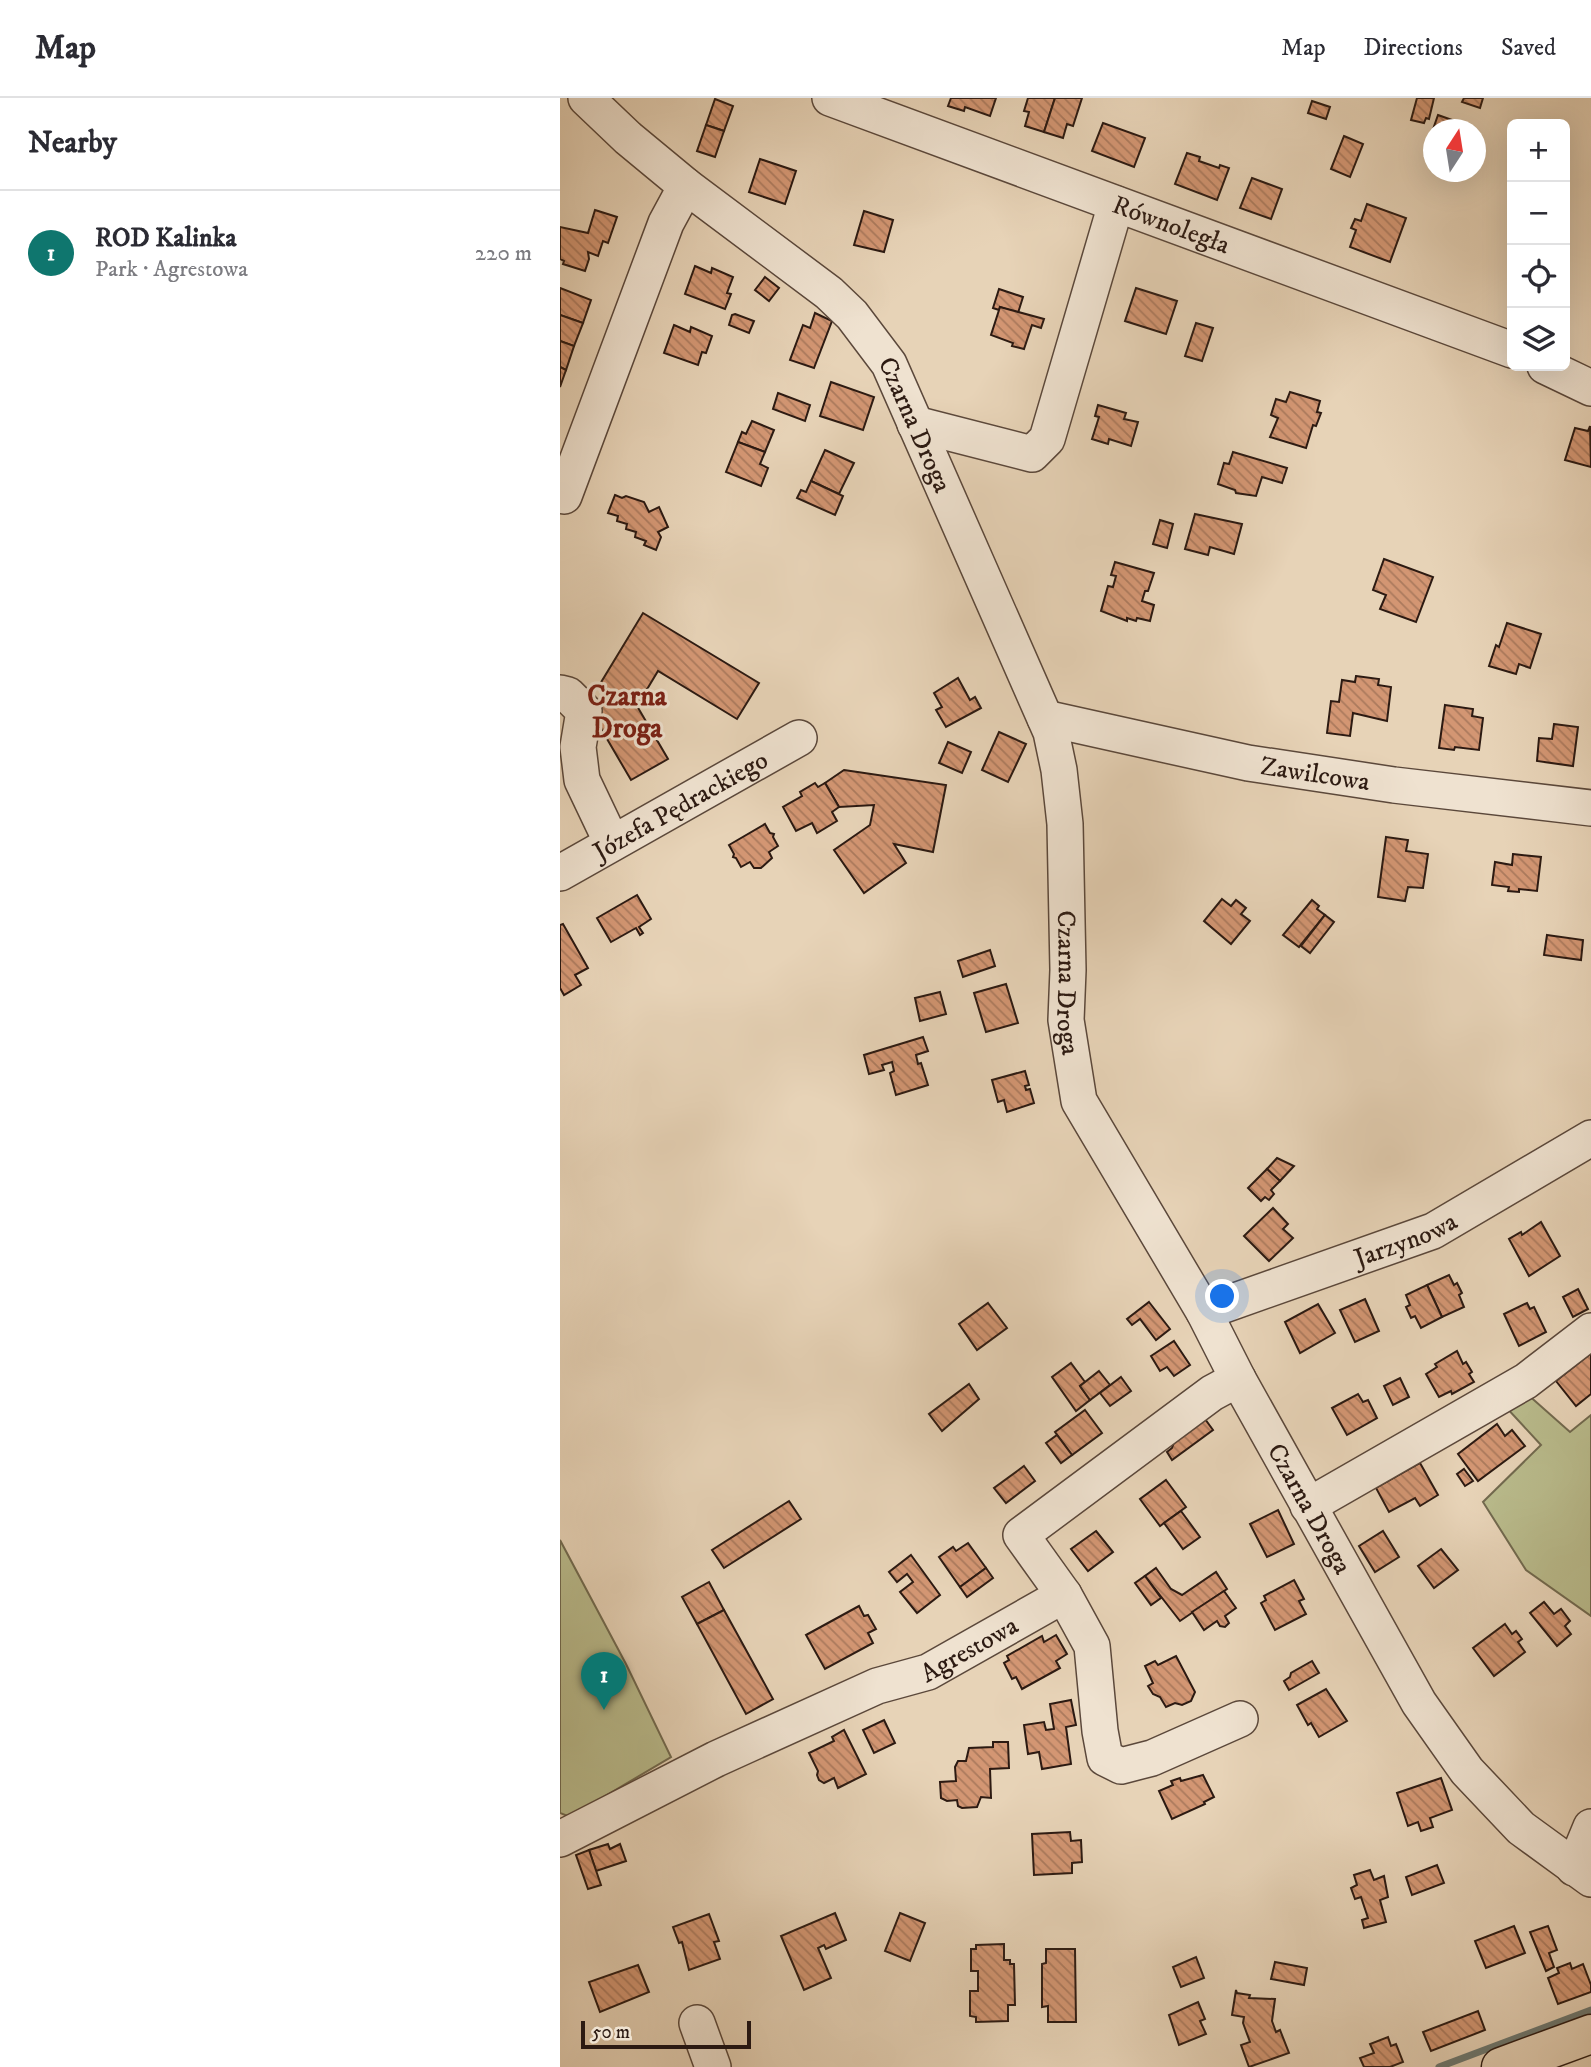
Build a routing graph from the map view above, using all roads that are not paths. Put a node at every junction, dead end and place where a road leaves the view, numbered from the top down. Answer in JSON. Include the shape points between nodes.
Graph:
{"nodes":[{"id":1,"x":586,"y":98,"type":"edge"},
{"id":2,"x":830,"y":98,"type":"edge"},
{"id":3,"x":686,"y":186,"type":"junction"},
{"id":4,"x":1116,"y":204,"type":"junction"},
{"id":5,"x":1507,"y":348,"type":"edge"},
{"id":6,"x":1555,"y":371,"type":"edge"},
{"id":7,"x":1591,"y":388,"type":"edge"},
{"id":8,"x":915,"y":424,"type":"junction"},
{"id":9,"x":564,"y":496,"type":"dead end"},
{"id":10,"x":560,"y":693,"type":"edge"},
{"id":11,"x":1045,"y":718,"type":"junction"},
{"id":12,"x":799,"y":738,"type":"dead end"},
{"id":13,"x":1591,"y":808,"type":"edge"},
{"id":14,"x":612,"y":843,"type":"junction"},
{"id":15,"x":560,"y":873,"type":"edge"},
{"id":16,"x":1591,"y":1138,"type":"edge"},
{"id":17,"x":1204,"y":1312,"type":"junction"},
{"id":18,"x":1591,"y":1331,"type":"edge"},
{"id":19,"x":1238,"y":1379,"type":"junction"},
{"id":20,"x":1308,"y":1506,"type":"junction"},
{"id":21,"x":1064,"y":1595,"type":"junction"},
{"id":22,"x":1240,"y":1719,"type":"dead end"},
{"id":23,"x":1591,"y":1827,"type":"edge"},
{"id":24,"x":560,"y":1839,"type":"edge"},
{"id":25,"x":1582,"y":1874,"type":"edge"},
{"id":26,"x":697,"y":2022,"type":"dead end"},
{"id":27,"x":1561,"y":2049,"type":"edge"},
{"id":28,"x":713,"y":2067,"type":"edge"},
{"id":29,"x":1501,"y":2067,"type":"edge"}],
"edges":[{"from":1,"to":3,"type":"street","name":"Czarna Droga"},
{"from":2,"to":4,"type":"street","name":"Równoległa"},
{"from":3,"to":8,"type":"street","name":"Czarna Droga","via":[[852,315],[889,364]]},
{"from":3,"to":9,"type":"street","via":[[666,223]]},
{"from":4,"to":5,"type":"street","name":"Równoległa"},
{"from":4,"to":8,"type":"street","via":[[1048,439],[1032,454]]},
{"from":6,"to":7,"type":"street"},
{"from":8,"to":11,"type":"street","name":"Czarna Droga"},
{"from":10,"to":14,"type":"street","via":[[584,711],[578,747],[582,780]]},
{"from":11,"to":13,"type":"street","name":"Zawilcowa","via":[[1248,762]]},
{"from":11,"to":17,"type":"street","name":"Czarna Droga","via":[[1059,770],[1065,824],[1066,1020],[1079,1101]]},
{"from":12,"to":14,"type":"street","name":"Józefa Pędrackiego"},
{"from":14,"to":15,"type":"street","name":"Józefa Pędrackiego"},
{"from":16,"to":17,"type":"street","name":"Jarzynowa","via":[[1433,1231]]},
{"from":17,"to":19,"type":"street","name":"Czarna Droga"},
{"from":18,"to":20,"type":"street","via":[[1526,1381]]},
{"from":19,"to":20,"type":"street","name":"Czarna Droga"},
{"from":19,"to":21,"type":"street","via":[[1212,1393],[1021,1535]]},
{"from":20,"to":25,"type":"street","name":"Czarna Droga","via":[[1419,1703],[1467,1771],[1521,1828]]},
{"from":21,"to":22,"type":"street","via":[[1093,1646],[1105,1758],[1121,1766],[1152,1758]]},
{"from":21,"to":24,"type":"street","name":"Agrestowa","via":[[928,1672],[877,1686],[716,1759]]},
{"from":23,"to":25,"type":"street"},
{"from":26,"to":28,"type":"street"},
{"from":27,"to":29,"type":"main road"}]}
